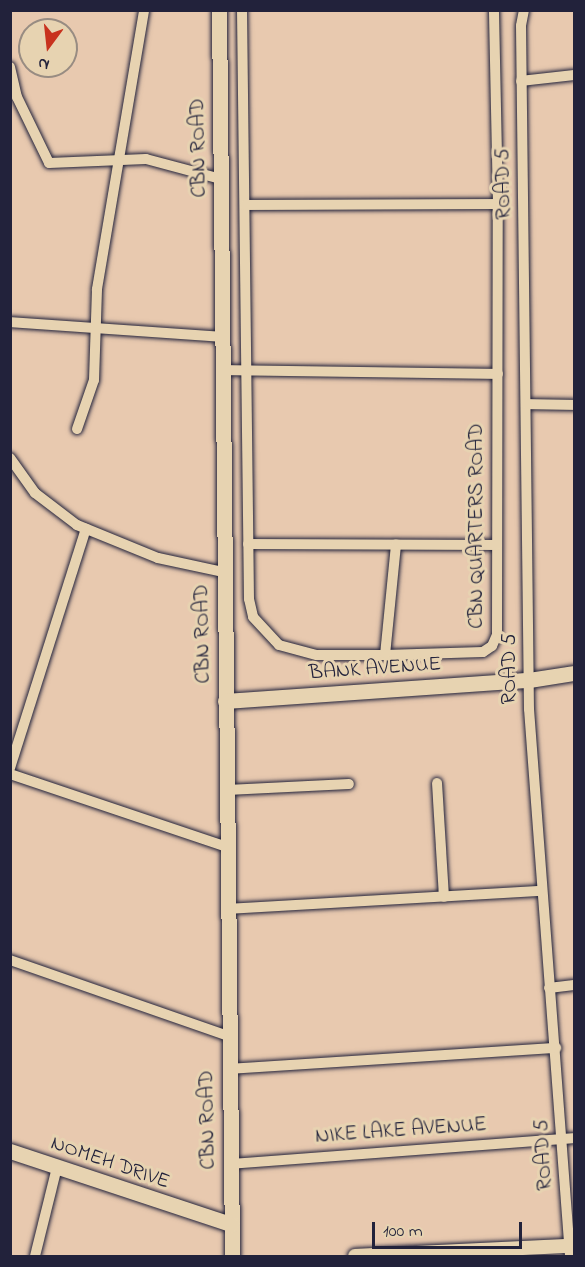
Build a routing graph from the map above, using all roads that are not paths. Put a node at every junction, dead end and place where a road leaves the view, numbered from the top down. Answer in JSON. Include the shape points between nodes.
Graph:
{"nodes":[{"id":1,"x":144,"y":10,"type":"edge"},
{"id":2,"x":219,"y":10,"type":"edge"},
{"id":3,"x":242,"y":10,"type":"edge"},
{"id":4,"x":494,"y":10,"type":"edge"},
{"id":5,"x":524,"y":10,"type":"edge"},
{"id":6,"x":10,"y":67,"type":"edge"},
{"id":7,"x":574,"y":75,"type":"edge"},
{"id":8,"x":521,"y":81,"type":"junction"},
{"id":9,"x":121,"y":159,"type":"junction"},
{"id":10,"x":221,"y":179,"type":"junction"},
{"id":11,"x":498,"y":204,"type":"junction"},
{"id":12,"x":244,"y":205,"type":"junction"},
{"id":13,"x":10,"y":322,"type":"edge"},
{"id":14,"x":95,"y":329,"type":"junction"},
{"id":15,"x":222,"y":337,"type":"junction"},
{"id":16,"x":222,"y":370,"type":"junction"},
{"id":17,"x":247,"y":371,"type":"junction"},
{"id":18,"x":498,"y":374,"type":"junction"},
{"id":19,"x":526,"y":404,"type":"junction"},
{"id":20,"x":574,"y":405,"type":"edge"},
{"id":21,"x":77,"y":429,"type":"dead end"},
{"id":22,"x":10,"y":458,"type":"edge"},
{"id":23,"x":86,"y":529,"type":"junction"},
{"id":24,"x":248,"y":544,"type":"junction"},
{"id":25,"x":396,"y":545,"type":"junction"},
{"id":26,"x":497,"y":545,"type":"junction"},
{"id":27,"x":223,"y":572,"type":"junction"},
{"id":28,"x":385,"y":656,"type":"junction"},
{"id":29,"x":574,"y":673,"type":"edge"},
{"id":30,"x":529,"y":680,"type":"junction"},
{"id":31,"x":225,"y":701,"type":"junction"},
{"id":32,"x":10,"y":768,"type":"edge"},
{"id":33,"x":10,"y":774,"type":"edge"},
{"id":34,"x":437,"y":783,"type":"dead end"},
{"id":35,"x":349,"y":784,"type":"dead end"},
{"id":36,"x":227,"y":790,"type":"junction"},
{"id":37,"x":227,"y":847,"type":"junction"},
{"id":38,"x":541,"y":891,"type":"junction"},
{"id":39,"x":444,"y":897,"type":"junction"},
{"id":40,"x":227,"y":909,"type":"junction"},
{"id":41,"x":10,"y":960,"type":"edge"},
{"id":42,"x":574,"y":985,"type":"edge"},
{"id":43,"x":549,"y":988,"type":"junction"},
{"id":44,"x":228,"y":1036,"type":"junction"},
{"id":45,"x":556,"y":1048,"type":"junction"},
{"id":46,"x":229,"y":1069,"type":"junction"},
{"id":47,"x":569,"y":1138,"type":"edge"},
{"id":48,"x":10,"y":1151,"type":"edge"},
{"id":49,"x":230,"y":1164,"type":"junction"},
{"id":50,"x":57,"y":1167,"type":"junction"},
{"id":51,"x":231,"y":1224,"type":"junction"},
{"id":52,"x":569,"y":1251,"type":"edge"},
{"id":53,"x":35,"y":1257,"type":"edge"},
{"id":54,"x":232,"y":1257,"type":"edge"},
{"id":55,"x":355,"y":1257,"type":"edge"}],
"edges":[{"from":1,"to":9,"type":"street"},
{"from":2,"to":10,"type":"main road","name":"CBN ROAD"},
{"from":3,"to":12,"type":"street","name":"CBN QUARTERS ROAD"},
{"from":4,"to":11,"type":"street","name":"CBN QUARTERS ROAD"},
{"from":5,"to":8,"type":"street","name":"ROAD 5"},
{"from":6,"to":9,"type":"street","via":[[17,97],[49,163]]},
{"from":7,"to":8,"type":"street"},
{"from":8,"to":19,"type":"street","name":"ROAD 5"},
{"from":9,"to":10,"type":"street","via":[[154,160]]},
{"from":9,"to":14,"type":"street","via":[[103,249]]},
{"from":10,"to":15,"type":"main road","name":"CBN ROAD"},
{"from":11,"to":12,"type":"street"},
{"from":11,"to":18,"type":"street","name":"CBN QUARTERS ROAD"},
{"from":12,"to":17,"type":"street","name":"CBN QUARTERS ROAD"},
{"from":13,"to":14,"type":"street"},
{"from":14,"to":15,"type":"street"},
{"from":14,"to":21,"type":"street","via":[[94,380]]},
{"from":15,"to":16,"type":"main road","name":"CBN ROAD"},
{"from":16,"to":17,"type":"street"},
{"from":16,"to":27,"type":"main road","name":"CBN ROAD"},
{"from":17,"to":18,"type":"street"},
{"from":17,"to":24,"type":"street","name":"CBN QUARTERS ROAD"},
{"from":18,"to":26,"type":"street","name":"CBN QUARTERS ROAD"},
{"from":19,"to":20,"type":"street"},
{"from":19,"to":30,"type":"street","name":"ROAD 5"},
{"from":22,"to":23,"type":"street","via":[[51,508]]},
{"from":23,"to":27,"type":"street","via":[[158,558]]},
{"from":23,"to":32,"type":"street"},
{"from":24,"to":25,"type":"street"},
{"from":24,"to":28,"type":"street","name":"CBN QUARTERS ROAD","via":[[253,616],[279,645],[316,655]]},
{"from":25,"to":26,"type":"street"},
{"from":25,"to":28,"type":"street"},
{"from":26,"to":28,"type":"street","name":"CBN QUARTERS ROAD","via":[[497,634],[492,646],[476,653]]},
{"from":27,"to":31,"type":"main road","name":"CBN ROAD"},
{"from":29,"to":30,"type":"main road","name":"BANK AVENUE"},
{"from":30,"to":31,"type":"main road","name":"BANK AVENUE"},
{"from":30,"to":38,"type":"street","name":"ROAD 5"},
{"from":31,"to":36,"type":"main road","name":"CBN ROAD"},
{"from":33,"to":37,"type":"street"},
{"from":34,"to":39,"type":"street"},
{"from":35,"to":36,"type":"street"},
{"from":36,"to":37,"type":"main road","name":"CBN ROAD"},
{"from":37,"to":40,"type":"main road","name":"CBN ROAD"},
{"from":38,"to":39,"type":"street"},
{"from":38,"to":43,"type":"street","name":"ROAD 5"},
{"from":39,"to":40,"type":"street"},
{"from":40,"to":44,"type":"main road","name":"CBN ROAD"},
{"from":41,"to":44,"type":"street"},
{"from":42,"to":43,"type":"street"},
{"from":43,"to":45,"type":"street","name":"ROAD 5"},
{"from":44,"to":46,"type":"main road","name":"CBN ROAD"},
{"from":45,"to":46,"type":"street"},
{"from":45,"to":47,"type":"street","name":"ROAD 5"},
{"from":46,"to":49,"type":"main road","name":"CBN ROAD"},
{"from":47,"to":49,"type":"street","name":"NIKE LAKE AVENUE"},
{"from":47,"to":52,"type":"street","name":"ROAD 5"},
{"from":48,"to":50,"type":"main road","name":"NOMEH DRIVE"},
{"from":49,"to":51,"type":"main road","name":"CBN ROAD"},
{"from":50,"to":51,"type":"main road","name":"NOMEH DRIVE"},
{"from":50,"to":53,"type":"street"},
{"from":51,"to":54,"type":"main road","name":"CBN ROAD"},
{"from":52,"to":55,"type":"street"}]}
